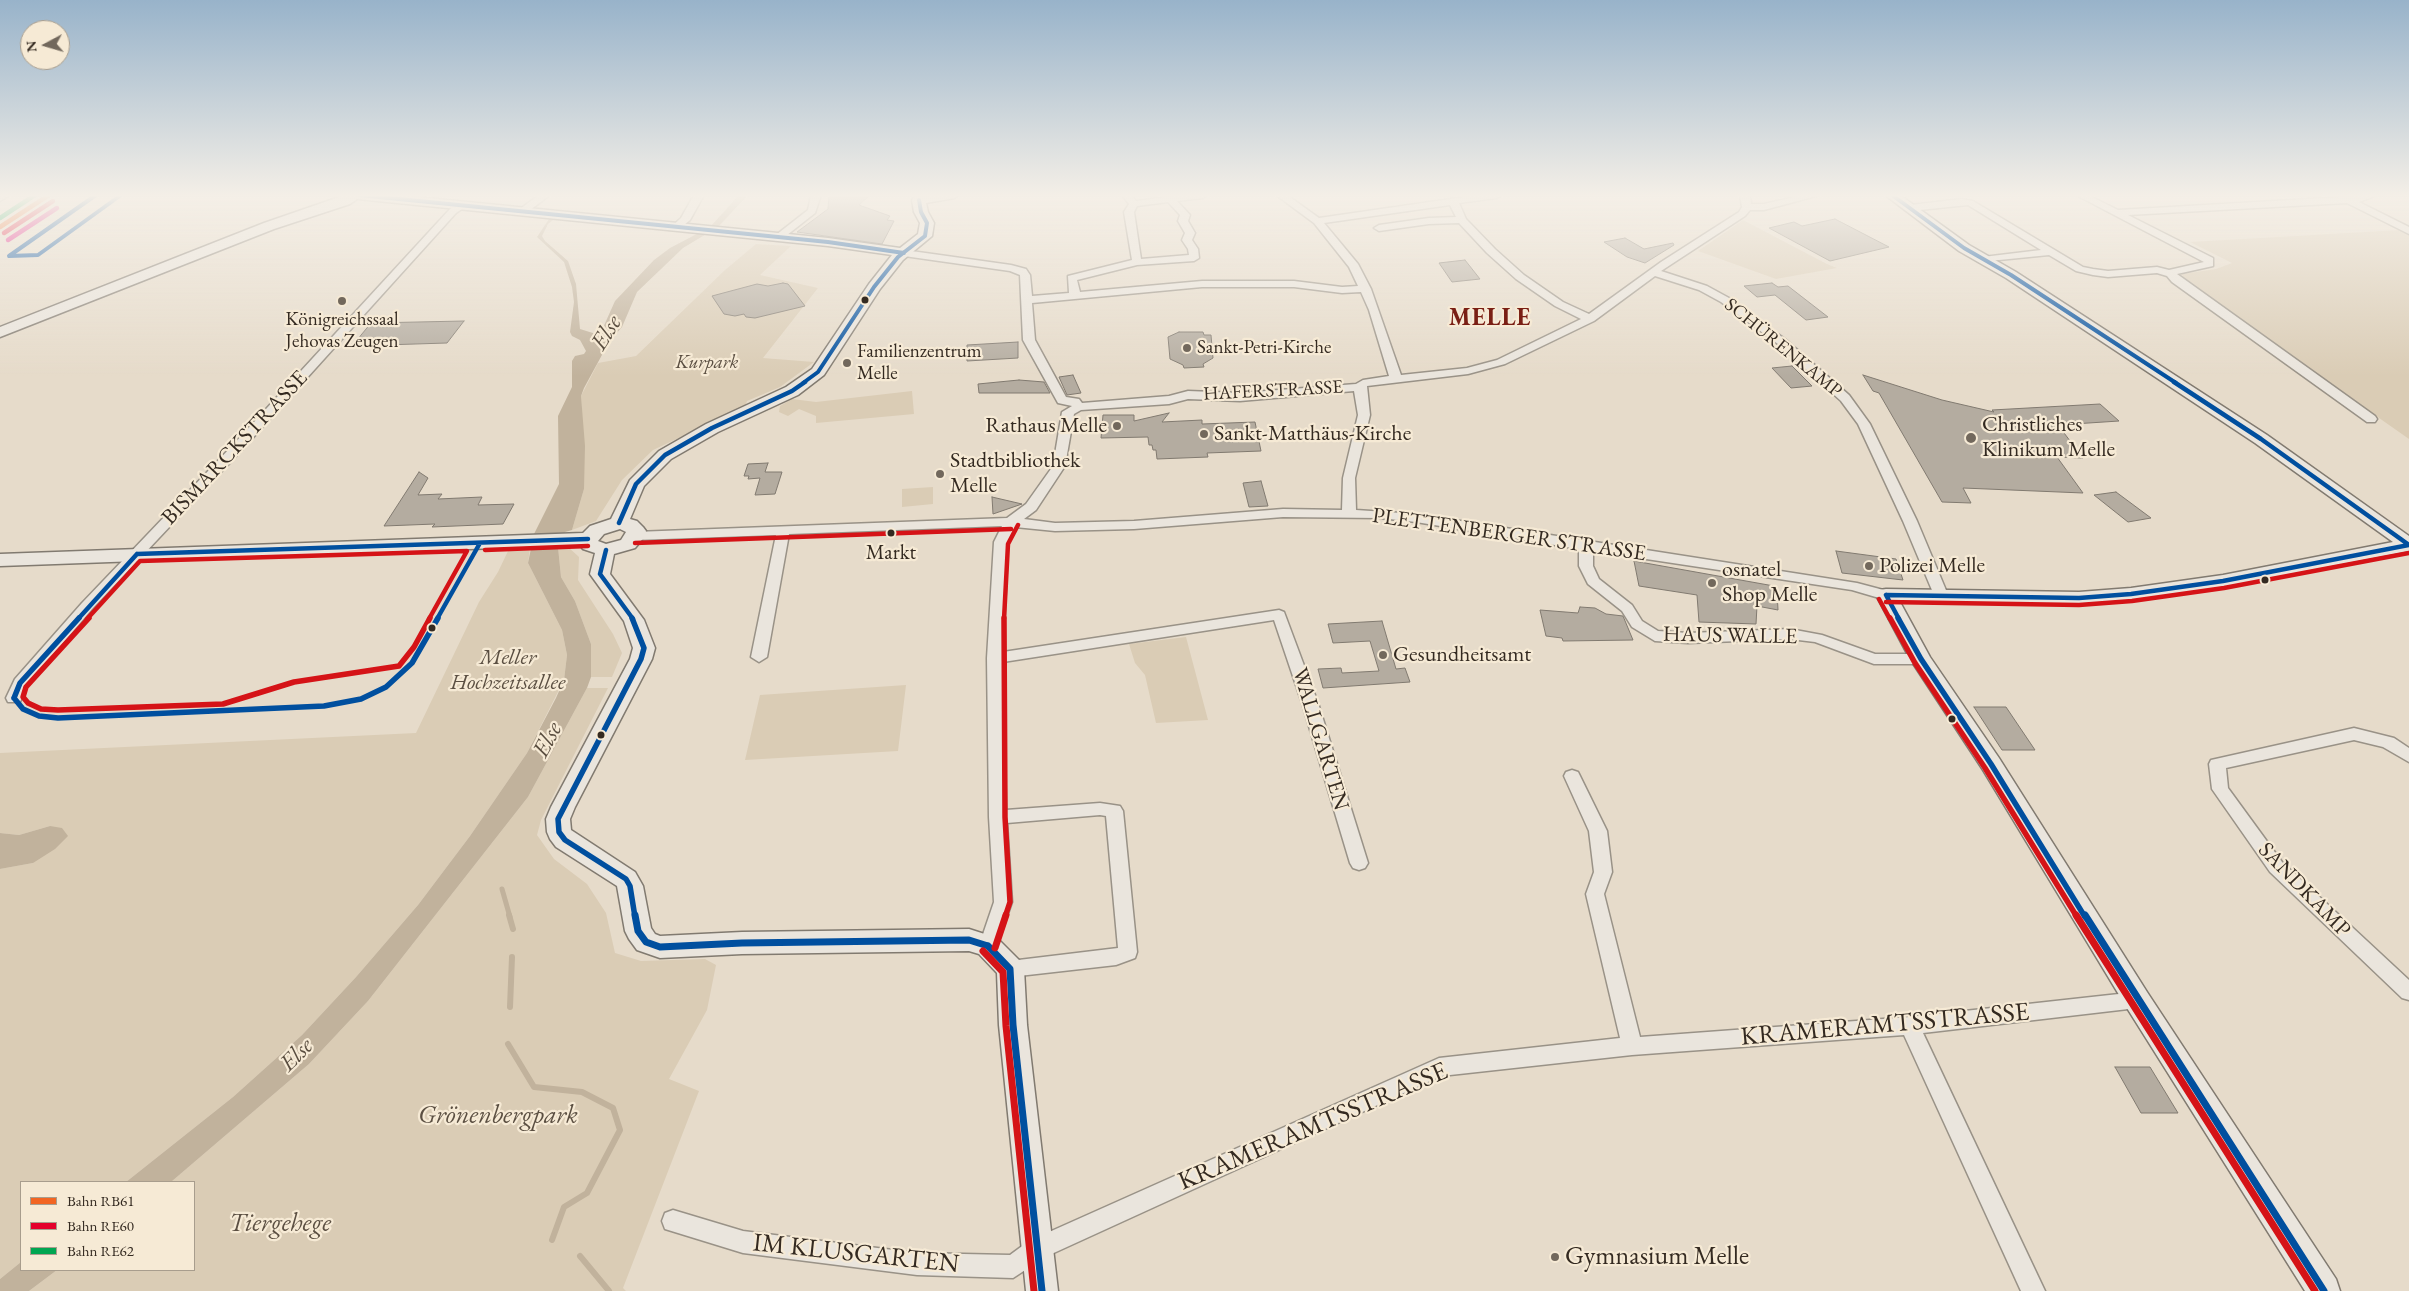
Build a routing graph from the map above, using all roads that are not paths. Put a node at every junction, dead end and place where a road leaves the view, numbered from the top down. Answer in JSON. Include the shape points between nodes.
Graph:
{"nodes":[{"id":1,"x":195,"y":255,"type":"edge"},
{"id":2,"x":412,"y":255,"type":"edge"},
{"id":3,"x":901,"y":255,"type":"edge"},
{"id":4,"x":903,"y":255,"type":"edge"},
{"id":5,"x":1136,"y":255,"type":"edge"},
{"id":6,"x":1194,"y":255,"type":"edge"},
{"id":7,"x":1345,"y":255,"type":"edge"},
{"id":8,"x":1496,"y":255,"type":"edge"},
{"id":9,"x":1678,"y":255,"type":"edge"},
{"id":10,"x":1976,"y":255,"type":"edge"},
{"id":11,"x":2023,"y":255,"type":"edge"},
{"id":12,"x":2056,"y":255,"type":"edge"},
{"id":13,"x":2200,"y":255,"type":"edge"},
{"id":14,"x":1983,"y":260,"type":"junction"},
{"id":15,"x":1137,"y":262,"type":"junction"},
{"id":16,"x":1656,"y":273,"type":"junction"},
{"id":17,"x":2171,"y":274,"type":"junction"},
{"id":18,"x":1366,"y":289,"type":"junction"},
{"id":19,"x":1080,"y":295,"type":"junction"},
{"id":20,"x":1026,"y":300,"type":"junction"},
{"id":21,"x":1590,"y":319,"type":"junction"},
{"id":22,"x":0,"y":332,"type":"edge"},
{"id":23,"x":1394,"y":379,"type":"junction"},
{"id":24,"x":1359,"y":387,"type":"junction"},
{"id":25,"x":1079,"y":407,"type":"junction"},
{"id":26,"x":2370,"y":419,"type":"dead end"},
{"id":27,"x":1349,"y":513,"type":"junction"},
{"id":28,"x":1011,"y":522,"type":"junction"},
{"id":29,"x":619,"y":523,"type":"junction"},
{"id":30,"x":783,"y":531,"type":"junction"},
{"id":31,"x":635,"y":536,"type":"junction"},
{"id":32,"x":588,"y":543,"type":"junction"},
{"id":33,"x":2409,"y":545,"type":"edge"},
{"id":34,"x":1586,"y":546,"type":"junction"},
{"id":35,"x":137,"y":554,"type":"junction"},
{"id":36,"x":0,"y":560,"type":"edge"},
{"id":37,"x":1886,"y":595,"type":"junction"},
{"id":38,"x":1941,"y":595,"type":"junction"},
{"id":39,"x":759,"y":658,"type":"dead end"},
{"id":40,"x":995,"y":658,"type":"junction"},
{"id":41,"x":1921,"y":659,"type":"junction"},
{"id":42,"x":14,"y":698,"type":"dead end"},
{"id":43,"x":2409,"y":756,"type":"edge"},
{"id":44,"x":1572,"y":776,"type":"dead end"},
{"id":45,"x":998,"y":817,"type":"junction"},
{"id":46,"x":1359,"y":863,"type":"dead end"},
{"id":47,"x":988,"y":946,"type":"junction"},
{"id":48,"x":1010,"y":969,"type":"junction"},
{"id":49,"x":2409,"y":992,"type":"edge"},
{"id":50,"x":2137,"y":1000,"type":"junction"},
{"id":51,"x":1910,"y":1026,"type":"junction"},
{"id":52,"x":1632,"y":1046,"type":"junction"},
{"id":53,"x":673,"y":1220,"type":"dead end"},
{"id":54,"x":1037,"y":1249,"type":"junction"},
{"id":55,"x":1042,"y":1291,"type":"edge"},
{"id":56,"x":2033,"y":1291,"type":"edge"},
{"id":57,"x":2324,"y":1291,"type":"edge"}],
"edges":[{"from":1,"to":22,"type":"street"},
{"from":2,"to":35,"type":"street","name":"BISMARCKSTRASSE"},
{"from":3,"to":29,"type":"street","via":[[874,287],[818,372],[792,391],[665,454],[636,484]]},
{"from":4,"to":20,"type":"street","via":[[1022,271]]},
{"from":5,"to":15,"type":"street"},
{"from":6,"to":15,"type":"street","via":[[1194,258]]},
{"from":7,"to":18,"type":"street"},
{"from":8,"to":21,"type":"street","via":[[1559,304]]},
{"from":9,"to":16,"type":"street"},
{"from":10,"to":14,"type":"street"},
{"from":11,"to":14,"type":"street"},
{"from":12,"to":17,"type":"street","via":[[2080,269],[2093,272],[2157,270]]},
{"from":13,"to":17,"type":"street","via":[[2209,260],[2209,264],[2175,270]]},
{"from":14,"to":33,"type":"street","via":[[2231,419]]},
{"from":15,"to":19,"type":"street","via":[[1084,268],[1072,278]]},
{"from":16,"to":21,"type":"street"},
{"from":16,"to":38,"type":"street","name":"SCHÜRENKAMP","via":[[1704,288],[1725,300],[1782,342],[1845,398],[1864,424]]},
{"from":17,"to":26,"type":"street"},
{"from":18,"to":19,"type":"street","via":[[1342,290],[1294,284],[1202,284]]},
{"from":18,"to":23,"type":"street"},
{"from":19,"to":20,"type":"street"},
{"from":20,"to":25,"type":"street","via":[[1029,340],[1062,400],[1075,402]]},
{"from":21,"to":23,"type":"street","via":[[1501,362],[1468,371]]},
{"from":23,"to":24,"type":"street","name":"HAFERSTRASSE","via":[[1363,383]]},
{"from":24,"to":25,"type":"street","name":"HAFERSTRASSE","via":[[1240,397],[1188,395],[1169,400]]},
{"from":24,"to":27,"type":"street","via":[[1364,415],[1349,478]]},
{"from":25,"to":28,"type":"street","via":[[1068,412],[1061,460],[1048,484],[1031,507]]},
{"from":27,"to":28,"type":"street","name":"PLETTENBERGER STRASSE","via":[[1284,513],[1191,522],[1055,527]]},
{"from":27,"to":34,"type":"street","name":"PLETTENBERGER STRASSE","via":[[1416,518]]},
{"from":28,"to":30,"type":"street","name":"PLETTENBERGER STRASSE"},
{"from":28,"to":40,"type":"street","via":[[1001,542]]},
{"from":29,"to":31,"type":"street","via":[[634,528]]},
{"from":29,"to":32,"type":"street","via":[[596,530]]},
{"from":30,"to":31,"type":"street","name":"PLETTENBERGER STRASSE"},
{"from":30,"to":39,"type":"street"},
{"from":31,"to":32,"type":"street","via":[[621,547]]},
{"from":32,"to":35,"type":"street"},
{"from":32,"to":47,"type":"street","via":[[601,563],[600,574],[634,620],[644,648],[641,660],[563,807],[558,819],[559,832],[565,840],[626,879],[638,931],[646,942],[660,947],[969,940]]},
{"from":33,"to":38,"type":"street","via":[[2223,581],[2131,594],[2079,598]]},
{"from":34,"to":37,"type":"street","name":"PLETTENBERGER STRASSE","via":[[1852,586]]},
{"from":34,"to":41,"type":"street","name":"HAUS WALLE","via":[[1586,566],[1592,581],[1627,608],[1637,624],[1655,636],[1705,638],[1790,634],[1816,638],[1874,659]]},
{"from":35,"to":36,"type":"street"},
{"from":35,"to":42,"type":"street","name":"BISMARCKSTRASSE","via":[[20,682]]},
{"from":37,"to":38,"type":"street"},
{"from":37,"to":41,"type":"street"},
{"from":40,"to":45,"type":"street"},
{"from":40,"to":46,"type":"street","name":"WALLGARTEN","via":[[1279,616],[1310,703]]},
{"from":41,"to":50,"type":"street","via":[[1991,764]]},
{"from":43,"to":49,"type":"street","name":"SANDKAMP","via":[[2388,742],[2354,734],[2217,764],[2220,789],[2276,867]]},
{"from":44,"to":52,"type":"street","via":[[1598,831],[1603,872],[1595,894]]},
{"from":45,"to":47,"type":"street","via":[[1003,902]]},
{"from":45,"to":48,"type":"street","via":[[1100,809],[1114,811],[1128,952],[1116,957]]},
{"from":47,"to":48,"type":"street"},
{"from":48,"to":54,"type":"street"},
{"from":50,"to":51,"type":"street","name":"KRAMERAMTSSTRASSE"},
{"from":50,"to":57,"type":"street"},
{"from":51,"to":52,"type":"street","name":"KRAMERAMTSSTRASSE"},
{"from":51,"to":56,"type":"street"},
{"from":52,"to":54,"type":"street","name":"KRAMERAMTSSTRASSE","via":[[1439,1066]]},
{"from":53,"to":54,"type":"street","name":"IM KLUSGARTEN","via":[[743,1242],[917,1264],[1013,1267]]},
{"from":54,"to":55,"type":"street"}]}
